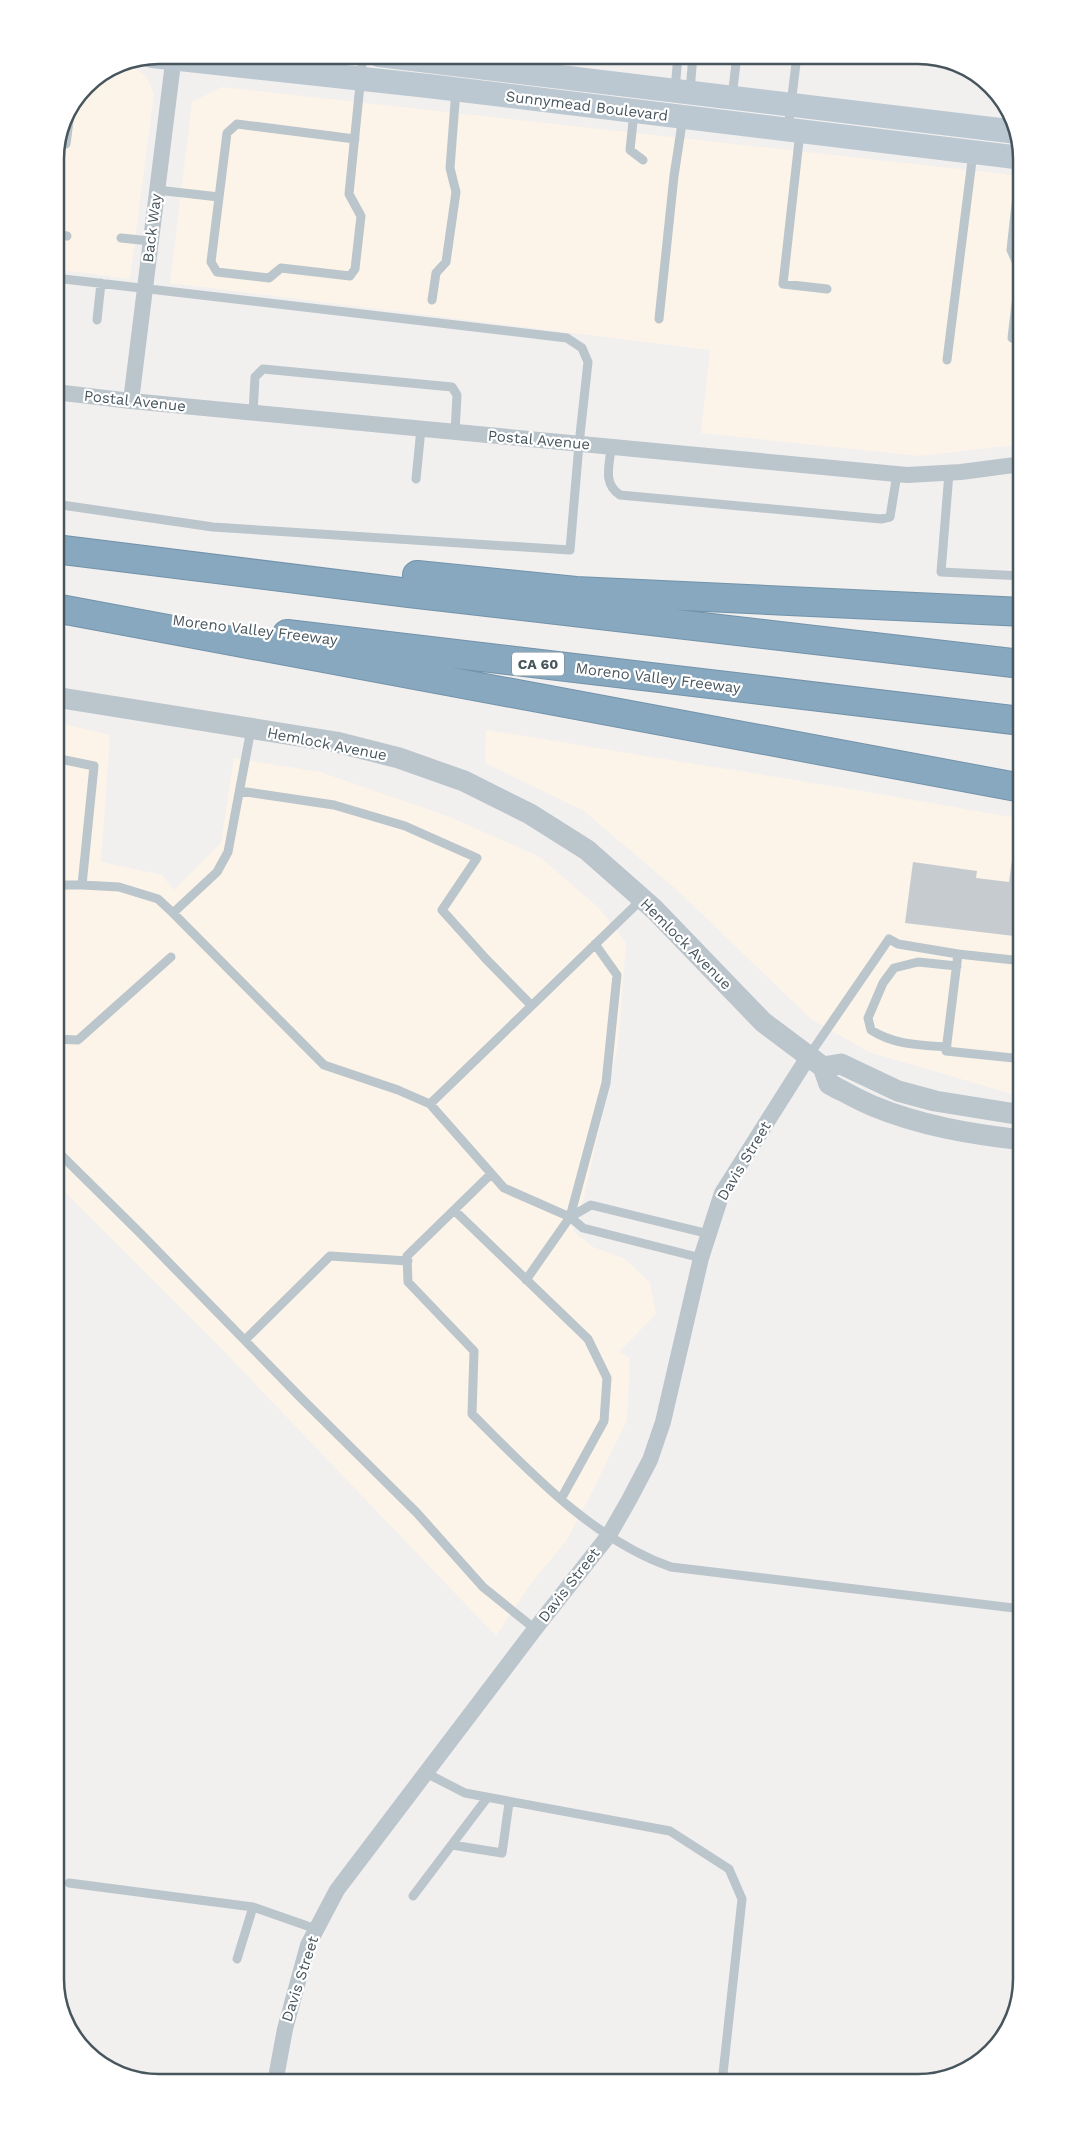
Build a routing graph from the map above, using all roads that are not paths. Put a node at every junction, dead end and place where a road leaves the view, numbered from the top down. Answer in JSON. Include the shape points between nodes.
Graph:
{"nodes":[{"id":1,"x":165,"y":64,"type":"edge"},
{"id":2,"x":308,"y":64,"type":"edge"},
{"id":3,"x":410,"y":64,"type":"edge"},
{"id":4,"x":679,"y":64,"type":"edge"},
{"id":5,"x":690,"y":64,"type":"edge"},
{"id":6,"x":736,"y":64,"type":"edge"},
{"id":7,"x":797,"y":64,"type":"edge"},
{"id":8,"x":361,"y":67,"type":"edge"},
{"id":9,"x":430,"y":70,"type":"edge"},
{"id":10,"x":476,"y":77,"type":"edge"},
{"id":11,"x":682,"y":91,"type":"junction"},
{"id":12,"x":732,"y":97,"type":"junction"},
{"id":13,"x":634,"y":112,"type":"junction"},
{"id":14,"x":683,"y":117,"type":"junction"},
{"id":15,"x":798,"y":118,"type":"junction"},
{"id":16,"x":1009,"y":131,"type":"edge"},
{"id":17,"x":356,"y":139,"type":"junction"},
{"id":18,"x":973,"y":152,"type":"junction"},
{"id":19,"x":1013,"y":157,"type":"edge"},
{"id":20,"x":643,"y":160,"type":"dead end"},
{"id":21,"x":157,"y":190,"type":"junction"},
{"id":22,"x":219,"y":197,"type":"junction"},
{"id":23,"x":1013,"y":233,"type":"edge"},
{"id":24,"x":64,"y":236,"type":"edge"},
{"id":25,"x":67,"y":236,"type":"dead end"},
{"id":26,"x":121,"y":238,"type":"dead end"},
{"id":27,"x":150,"y":241,"type":"junction"},
{"id":28,"x":1013,"y":254,"type":"edge"},
{"id":29,"x":64,"y":279,"type":"edge"},
{"id":30,"x":101,"y":283,"type":"junction"},
{"id":31,"x":145,"y":288,"type":"junction"},
{"id":32,"x":828,"y":289,"type":"dead end"},
{"id":33,"x":432,"y":300,"type":"dead end"},
{"id":34,"x":659,"y":319,"type":"dead end"},
{"id":35,"x":97,"y":320,"type":"dead end"},
{"id":36,"x":1013,"y":330,"type":"edge"},
{"id":37,"x":1012,"y":338,"type":"dead end"},
{"id":38,"x":947,"y":360,"type":"dead end"},
{"id":39,"x":64,"y":393,"type":"edge"},
{"id":40,"x":131,"y":401,"type":"junction"},
{"id":41,"x":252,"y":413,"type":"junction"},
{"id":42,"x":421,"y":429,"type":"junction"},
{"id":43,"x":455,"y":432,"type":"junction"},
{"id":44,"x":579,"y":444,"type":"junction"},
{"id":45,"x":611,"y":447,"type":"junction"},
{"id":46,"x":1013,"y":465,"type":"edge"},
{"id":47,"x":949,"y":473,"type":"junction"},
{"id":48,"x":897,"y":474,"type":"junction"},
{"id":49,"x":416,"y":479,"type":"dead end"},
{"id":50,"x":64,"y":505,"type":"edge"},
{"id":51,"x":64,"y":549,"type":"edge"},
{"id":52,"x":64,"y":549,"type":"edge"},
{"id":53,"x":1013,"y":576,"type":"edge"},
{"id":54,"x":64,"y":608,"type":"edge"},
{"id":55,"x":64,"y":609,"type":"edge"},
{"id":56,"x":1013,"y":612,"type":"edge"},
{"id":57,"x":1013,"y":663,"type":"edge"},
{"id":58,"x":64,"y":698,"type":"edge"},
{"id":59,"x":1013,"y":720,"type":"edge"},
{"id":60,"x":251,"y":729,"type":"junction"},
{"id":61,"x":64,"y":760,"type":"edge"},
{"id":62,"x":1013,"y":786,"type":"edge"},
{"id":63,"x":240,"y":791,"type":"junction"},
{"id":64,"x":64,"y":885,"type":"edge"},
{"id":65,"x":82,"y":885,"type":"junction"},
{"id":66,"x":642,"y":899,"type":"junction"},
{"id":67,"x":173,"y":913,"type":"junction"},
{"id":68,"x":595,"y":944,"type":"junction"},
{"id":69,"x":958,"y":954,"type":"junction"},
{"id":70,"x":171,"y":957,"type":"dead end"},
{"id":71,"x":1013,"y":960,"type":"edge"},
{"id":72,"x":957,"y":966,"type":"junction"},
{"id":73,"x":532,"y":1005,"type":"junction"},
{"id":74,"x":64,"y":1039,"type":"edge"},
{"id":75,"x":947,"y":1047,"type":"junction"},
{"id":76,"x":1013,"y":1059,"type":"edge"},
{"id":77,"x":816,"y":1062,"type":"junction"},
{"id":78,"x":430,"y":1104,"type":"junction"},
{"id":79,"x":1013,"y":1114,"type":"edge"},
{"id":80,"x":1013,"y":1139,"type":"edge"},
{"id":81,"x":64,"y":1158,"type":"edge"},
{"id":82,"x":492,"y":1174,"type":"junction"},
{"id":83,"x":454,"y":1210,"type":"junction"},
{"id":84,"x":570,"y":1217,"type":"junction"},
{"id":85,"x":709,"y":1234,"type":"junction"},
{"id":86,"x":701,"y":1258,"type":"junction"},
{"id":87,"x":408,"y":1261,"type":"junction"},
{"id":88,"x":526,"y":1280,"type":"junction"},
{"id":89,"x":245,"y":1340,"type":"junction"},
{"id":90,"x":561,"y":1499,"type":"junction"},
{"id":91,"x":609,"y":1536,"type":"junction"},
{"id":92,"x":1013,"y":1608,"type":"edge"},
{"id":93,"x":535,"y":1628,"type":"junction"},
{"id":94,"x":426,"y":1773,"type":"junction"},
{"id":95,"x":487,"y":1798,"type":"junction"},
{"id":96,"x":509,"y":1802,"type":"junction"},
{"id":97,"x":452,"y":1845,"type":"junction"},
{"id":98,"x":68,"y":1883,"type":"dead end"},
{"id":99,"x":413,"y":1896,"type":"dead end"},
{"id":100,"x":253,"y":1907,"type":"junction"},
{"id":101,"x":316,"y":1929,"type":"junction"},
{"id":102,"x":237,"y":1959,"type":"dead end"},
{"id":103,"x":277,"y":2074,"type":"edge"},
{"id":104,"x":723,"y":2074,"type":"edge"}],
"edges":[{"from":1,"to":21,"type":"street","name":"Back Way"},
{"from":2,"to":8,"type":"main road","name":"Sunnymead Boulevard"},
{"from":3,"to":9,"type":"main road","name":"Sunnymead Boulevard"},
{"from":4,"to":11,"type":"lane"},
{"from":5,"to":11,"type":"lane"},
{"from":6,"to":12,"type":"lane"},
{"from":7,"to":15,"type":"lane"},
{"from":8,"to":9,"type":"main road","name":"Sunnymead Boulevard"},
{"from":8,"to":17,"type":"lane"},
{"from":9,"to":10,"type":"main road","name":"Sunnymead Boulevard"},
{"from":9,"to":10,"type":"main road","name":"Sunnymead Boulevard"},
{"from":10,"to":11,"type":"main road","name":"Sunnymead Boulevard"},
{"from":10,"to":13,"type":"main road","name":"Sunnymead Boulevard"},
{"from":10,"to":33,"type":"lane","via":[[450,168],[456,192],[446,262],[436,273]]},
{"from":11,"to":12,"type":"main road","name":"Sunnymead Boulevard"},
{"from":12,"to":15,"type":"main road","name":"Sunnymead Boulevard"},
{"from":13,"to":14,"type":"main road","name":"Sunnymead Boulevard"},
{"from":13,"to":20,"type":"lane","via":[[630,150]]},
{"from":14,"to":15,"type":"main road","name":"Sunnymead Boulevard"},
{"from":14,"to":34,"type":"lane"},
{"from":15,"to":16,"type":"main road","name":"Sunnymead Boulevard"},
{"from":15,"to":18,"type":"main road","name":"Sunnymead Boulevard"},
{"from":15,"to":32,"type":"lane","via":[[783,284]]},
{"from":17,"to":22,"type":"lane","via":[[237,124],[227,133]]},
{"from":17,"to":22,"type":"lane","via":[[350,194],[361,216],[355,269],[350,276],[281,268],[269,278],[217,272],[211,262]]},
{"from":18,"to":19,"type":"main road","name":"Sunnymead Boulevard"},
{"from":18,"to":38,"type":"lane"},
{"from":21,"to":22,"type":"lane"},
{"from":21,"to":27,"type":"street","name":"Back Way"},
{"from":23,"to":28,"type":"lane"},
{"from":24,"to":25,"type":"lane"},
{"from":26,"to":27,"type":"lane"},
{"from":27,"to":31,"type":"street","name":"Back Way"},
{"from":29,"to":30,"type":"lane"},
{"from":30,"to":31,"type":"lane"},
{"from":30,"to":35,"type":"lane"},
{"from":31,"to":40,"type":"street","name":"Back Way"},
{"from":31,"to":44,"type":"lane","via":[[567,338],[582,348],[588,362]]},
{"from":36,"to":37,"type":"lane"},
{"from":39,"to":40,"type":"street","name":"Postal Avenue"},
{"from":40,"to":41,"type":"street","name":"Postal Avenue"},
{"from":41,"to":42,"type":"street","name":"Postal Avenue"},
{"from":41,"to":43,"type":"lane","via":[[255,378],[263,369],[452,387],[457,395]]},
{"from":42,"to":43,"type":"street","name":"Postal Avenue"},
{"from":42,"to":49,"type":"lane"},
{"from":43,"to":44,"type":"street","name":"Postal Avenue"},
{"from":44,"to":45,"type":"street","name":"Postal Avenue"},
{"from":44,"to":50,"type":"lane","via":[[570,550],[214,527]]},
{"from":45,"to":48,"type":"street","name":"Postal Avenue"},
{"from":45,"to":48,"type":"lane","via":[[608,481],[611,489],[629,496],[881,519],[890,516],[893,508]]},
{"from":46,"to":47,"type":"street","name":"Postal Avenue"},
{"from":47,"to":48,"type":"street","name":"Postal Avenue"},
{"from":47,"to":53,"type":"lane","via":[[940,572]]},
{"from":51,"to":56,"type":"highway","via":[[404,574],[576,591]]},
{"from":52,"to":57,"type":"highway","via":[[408,593]]},
{"from":54,"to":59,"type":"highway","name":"Moreno Valley Freeway","number":"CA 60"},
{"from":55,"to":62,"type":"highway"},
{"from":58,"to":60,"type":"street","name":"Hemlock Avenue"},
{"from":60,"to":63,"type":"lane"},
{"from":60,"to":66,"type":"street","name":"Hemlock Avenue","via":[[336,742],[399,758],[464,781],[530,814],[587,850]]},
{"from":61,"to":65,"type":"lane","via":[[94,766]]},
{"from":63,"to":67,"type":"lane","via":[[228,852],[217,872]]},
{"from":63,"to":73,"type":"lane","via":[[342,808],[405,826],[477,858],[442,910]]},
{"from":64,"to":65,"type":"lane"},
{"from":65,"to":67,"type":"lane","via":[[119,887],[158,899]]},
{"from":66,"to":68,"type":"lane"},
{"from":66,"to":77,"type":"street","name":"Hemlock Avenue","via":[[763,1022]]},
{"from":67,"to":78,"type":"lane","via":[[324,1064]]},
{"from":68,"to":73,"type":"lane"},
{"from":68,"to":84,"type":"lane","via":[[617,975],[606,1082]]},
{"from":69,"to":71,"type":"lane"},
{"from":69,"to":72,"type":"lane"},
{"from":69,"to":77,"type":"lane","via":[[898,944],[889,939]]},
{"from":70,"to":74,"type":"lane","via":[[78,1040]]},
{"from":72,"to":75,"type":"lane"},
{"from":72,"to":75,"type":"lane","via":[[918,962],[894,968],[883,983],[868,1018],[871,1030],[884,1038]]},
{"from":73,"to":78,"type":"lane"},
{"from":75,"to":76,"type":"lane","via":[[946,1051]]},
{"from":77,"to":79,"type":"street","via":[[841,1064],[898,1091],[934,1101]]},
{"from":77,"to":80,"type":"street","name":"Hemlock Avenue","via":[[829,1084],[872,1106],[954,1131]]},
{"from":77,"to":85,"type":"street","name":"Davis Street","via":[[722,1193]]},
{"from":78,"to":82,"type":"lane"},
{"from":81,"to":89,"type":"lane"},
{"from":82,"to":83,"type":"lane"},
{"from":82,"to":84,"type":"lane","via":[[504,1188]]},
{"from":83,"to":87,"type":"lane","via":[[407,1256]]},
{"from":83,"to":88,"type":"lane"},
{"from":84,"to":85,"type":"lane","via":[[591,1205]]},
{"from":84,"to":86,"type":"lane","via":[[583,1228]]},
{"from":84,"to":88,"type":"lane"},
{"from":85,"to":86,"type":"street","name":"Davis Street"},
{"from":86,"to":91,"type":"street","name":"Davis Street","via":[[663,1422],[650,1460]]},
{"from":87,"to":89,"type":"lane","via":[[330,1256]]},
{"from":87,"to":90,"type":"lane","via":[[408,1282],[474,1351],[472,1414]]},
{"from":88,"to":90,"type":"lane","via":[[588,1339],[607,1378],[604,1420]]},
{"from":89,"to":93,"type":"lane","via":[[417,1513],[483,1587]]},
{"from":90,"to":91,"type":"lane"},
{"from":91,"to":92,"type":"lane","via":[[634,1552],[671,1567]]},
{"from":91,"to":93,"type":"street","name":"Davis Street"},
{"from":93,"to":94,"type":"street","name":"Davis Street"},
{"from":94,"to":95,"type":"lane","via":[[466,1793]]},
{"from":94,"to":101,"type":"street","name":"Davis Street","via":[[337,1890]]},
{"from":95,"to":96,"type":"lane"},
{"from":95,"to":97,"type":"lane"},
{"from":96,"to":97,"type":"lane","via":[[502,1853]]},
{"from":96,"to":104,"type":"lane","via":[[670,1831],[729,1869],[742,1899]]},
{"from":97,"to":99,"type":"lane"},
{"from":98,"to":100,"type":"lane"},
{"from":100,"to":101,"type":"lane"},
{"from":100,"to":102,"type":"lane"},
{"from":101,"to":103,"type":"street","name":"Davis Street","via":[[308,1946],[285,2029]]}]}
